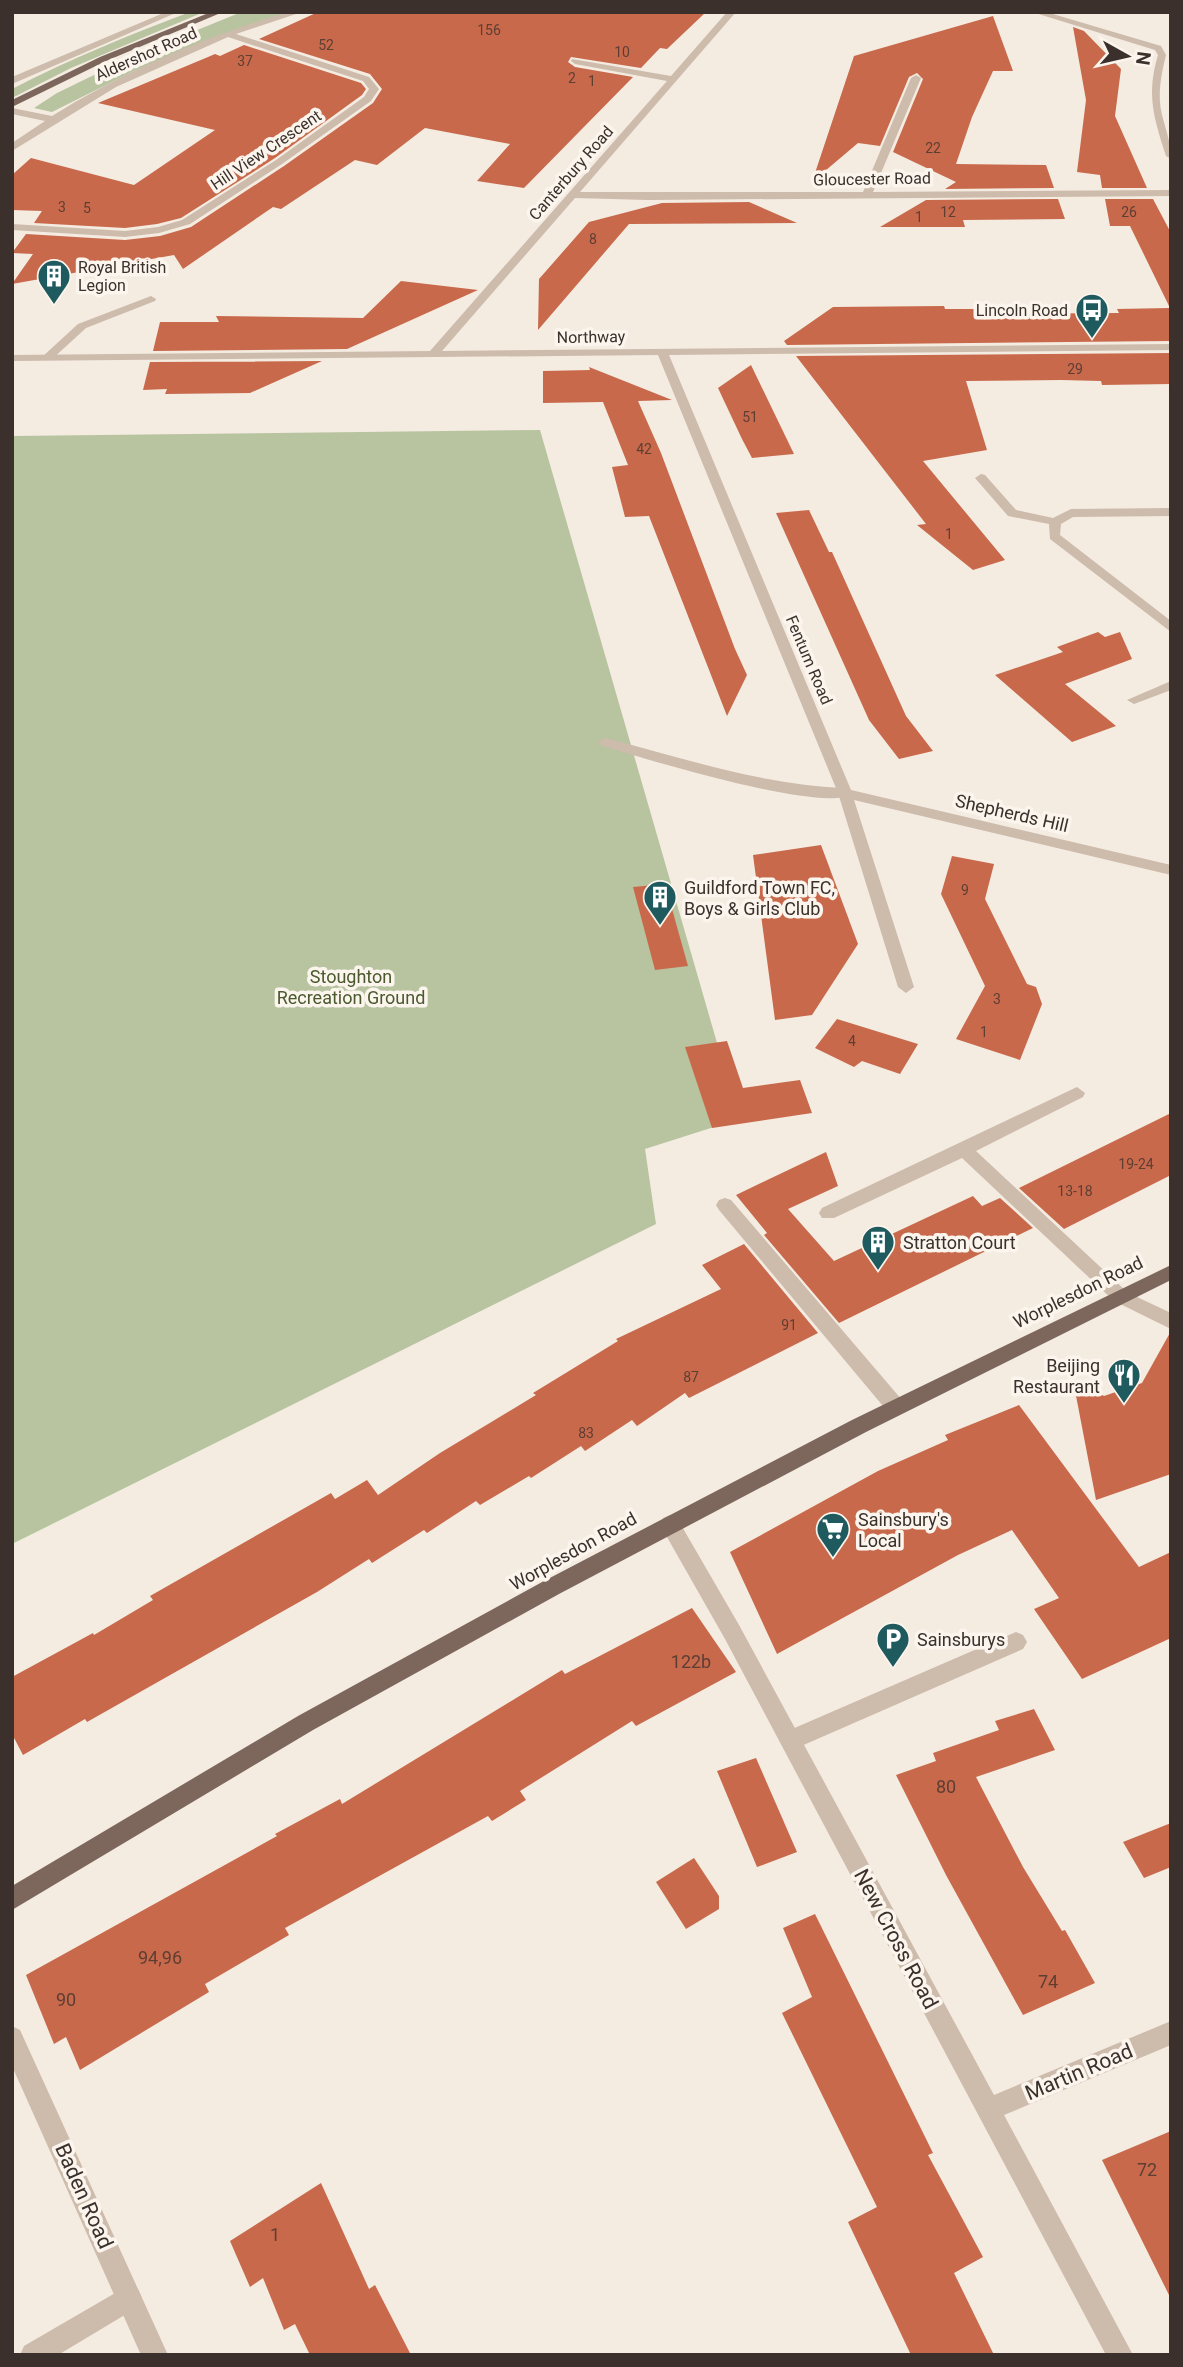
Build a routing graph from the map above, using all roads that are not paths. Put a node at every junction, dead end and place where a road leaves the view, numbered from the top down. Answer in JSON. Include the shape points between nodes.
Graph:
{"nodes":[{"id":1,"x":174,"y":12,"type":"edge"},
{"id":2,"x":219,"y":12,"type":"edge"},
{"id":3,"x":298,"y":12,"type":"edge"},
{"id":4,"x":732,"y":12,"type":"edge"},
{"id":5,"x":1036,"y":12,"type":"edge"},
{"id":6,"x":229,"y":35,"type":"junction"},
{"id":7,"x":1171,"y":45,"type":"edge"},
{"id":8,"x":1158,"y":48,"type":"junction"},
{"id":9,"x":575,"y":61,"type":"dead end"},
{"id":10,"x":916,"y":78,"type":"dead end"},
{"id":11,"x":673,"y":79,"type":"junction"},
{"id":12,"x":12,"y":81,"type":"edge"},
{"id":13,"x":12,"y":104,"type":"edge"},
{"id":14,"x":12,"y":111,"type":"edge"},
{"id":15,"x":51,"y":119,"type":"junction"},
{"id":16,"x":12,"y":148,"type":"edge"},
{"id":17,"x":1171,"y":156,"type":"edge"},
{"id":18,"x":1171,"y":193,"type":"edge"},
{"id":19,"x":573,"y":195,"type":"junction"},
{"id":20,"x":867,"y":195,"type":"junction"},
{"id":21,"x":12,"y":227,"type":"edge"},
{"id":22,"x":151,"y":299,"type":"dead end"},
{"id":23,"x":1171,"y":347,"type":"edge"},
{"id":24,"x":662,"y":352,"type":"junction"},
{"id":25,"x":433,"y":354,"type":"junction"},
{"id":26,"x":12,"y":358,"type":"edge"},
{"id":27,"x":47,"y":358,"type":"junction"},
{"id":28,"x":981,"y":478,"type":"dead end"},
{"id":29,"x":1171,"y":512,"type":"edge"},
{"id":30,"x":1055,"y":522,"type":"junction"},
{"id":31,"x":1171,"y":628,"type":"edge"},
{"id":32,"x":1171,"y":685,"type":"edge"},
{"id":33,"x":1134,"y":700,"type":"dead end"},
{"id":34,"x":605,"y":742,"type":"dead end"},
{"id":35,"x":845,"y":793,"type":"junction"},
{"id":36,"x":1171,"y":870,"type":"edge"},
{"id":37,"x":906,"y":987,"type":"dead end"},
{"id":38,"x":1077,"y":1093,"type":"dead end"},
{"id":39,"x":964,"y":1150,"type":"junction"},
{"id":40,"x":725,"y":1205,"type":"dead end"},
{"id":41,"x":828,"y":1213,"type":"dead end"},
{"id":42,"x":1171,"y":1272,"type":"edge"},
{"id":43,"x":1121,"y":1296,"type":"junction"},
{"id":44,"x":1171,"y":1322,"type":"edge"},
{"id":45,"x":895,"y":1406,"type":"junction"},
{"id":46,"x":670,"y":1524,"type":"junction"},
{"id":47,"x":1016,"y":1642,"type":"dead end"},
{"id":48,"x":791,"y":1740,"type":"junction"},
{"id":49,"x":12,"y":1899,"type":"edge"},
{"id":50,"x":1171,"y":2033,"type":"edge"},
{"id":51,"x":12,"y":2038,"type":"edge"},
{"id":52,"x":987,"y":2110,"type":"junction"},
{"id":53,"x":129,"y":2298,"type":"junction"},
{"id":54,"x":33,"y":2355,"type":"edge"},
{"id":55,"x":155,"y":2355,"type":"edge"},
{"id":56,"x":1120,"y":2355,"type":"edge"}],
"edges":[{"from":1,"to":12,"type":"street","name":"Aldershot Road"},
{"from":2,"to":13,"type":"main road","name":"Aldershot Road","via":[[131,47]]},
{"from":3,"to":6,"type":"street","name":"Aldershot Road"},
{"from":4,"to":11,"type":"street","name":"Canterbury Road"},
{"from":5,"to":8,"type":"street"},
{"from":6,"to":15,"type":"street","name":"Aldershot Road","via":[[96,93]]},
{"from":6,"to":21,"type":"street","name":"Hill View Crescent","via":[[366,79],[374,89],[368,99],[323,131],[186,222],[125,234]]},
{"from":7,"to":8,"type":"street"},
{"from":8,"to":17,"type":"street","via":[[1162,55],[1155,80],[1157,114]]},
{"from":9,"to":11,"type":"street"},
{"from":10,"to":20,"type":"street"},
{"from":11,"to":19,"type":"street","name":"Canterbury Road"},
{"from":14,"to":15,"type":"street"},
{"from":15,"to":16,"type":"street","name":"Aldershot Road"},
{"from":18,"to":20,"type":"street","name":"Gloucester Road"},
{"from":19,"to":20,"type":"street","name":"Gloucester Road"},
{"from":19,"to":25,"type":"street","name":"Canterbury Road"},
{"from":22,"to":27,"type":"street","via":[[82,326]]},
{"from":23,"to":24,"type":"street","name":"Northway"},
{"from":24,"to":25,"type":"street","name":"Northway"},
{"from":24,"to":35,"type":"street","name":"Fentum Road"},
{"from":25,"to":27,"type":"street","name":"Northway"},
{"from":26,"to":27,"type":"street","name":"Northway"},
{"from":28,"to":30,"type":"street","via":[[1012,513]]},
{"from":29,"to":30,"type":"street","via":[[1071,513]]},
{"from":30,"to":31,"type":"street","via":[[1054,536]]},
{"from":32,"to":33,"type":"street"},
{"from":34,"to":35,"type":"street","name":"Shepherds Hill","via":[[751,781],[809,793]]},
{"from":35,"to":36,"type":"street","name":"Shepherds Hill"},
{"from":35,"to":37,"type":"street","name":"Fentum Road"},
{"from":38,"to":39,"type":"street"},
{"from":39,"to":41,"type":"street"},
{"from":39,"to":43,"type":"street"},
{"from":40,"to":45,"type":"street"},
{"from":42,"to":43,"type":"main road","name":"Worplesdon Road"},
{"from":43,"to":44,"type":"street"},
{"from":43,"to":45,"type":"main road","name":"Worplesdon Road"},
{"from":45,"to":46,"type":"main road","name":"Worplesdon Road"},
{"from":46,"to":48,"type":"street","name":"New Cross Road"},
{"from":46,"to":49,"type":"main road","name":"Worplesdon Road","via":[[345,1701]]},
{"from":47,"to":48,"type":"street"},
{"from":48,"to":52,"type":"street","name":"New Cross Road"},
{"from":50,"to":52,"type":"street","name":"Martin Road"},
{"from":51,"to":53,"type":"street","name":"Baden Road"},
{"from":52,"to":56,"type":"street","name":"New Cross Road"},
{"from":53,"to":54,"type":"street"},
{"from":53,"to":55,"type":"street","name":"Baden Road"}]}
